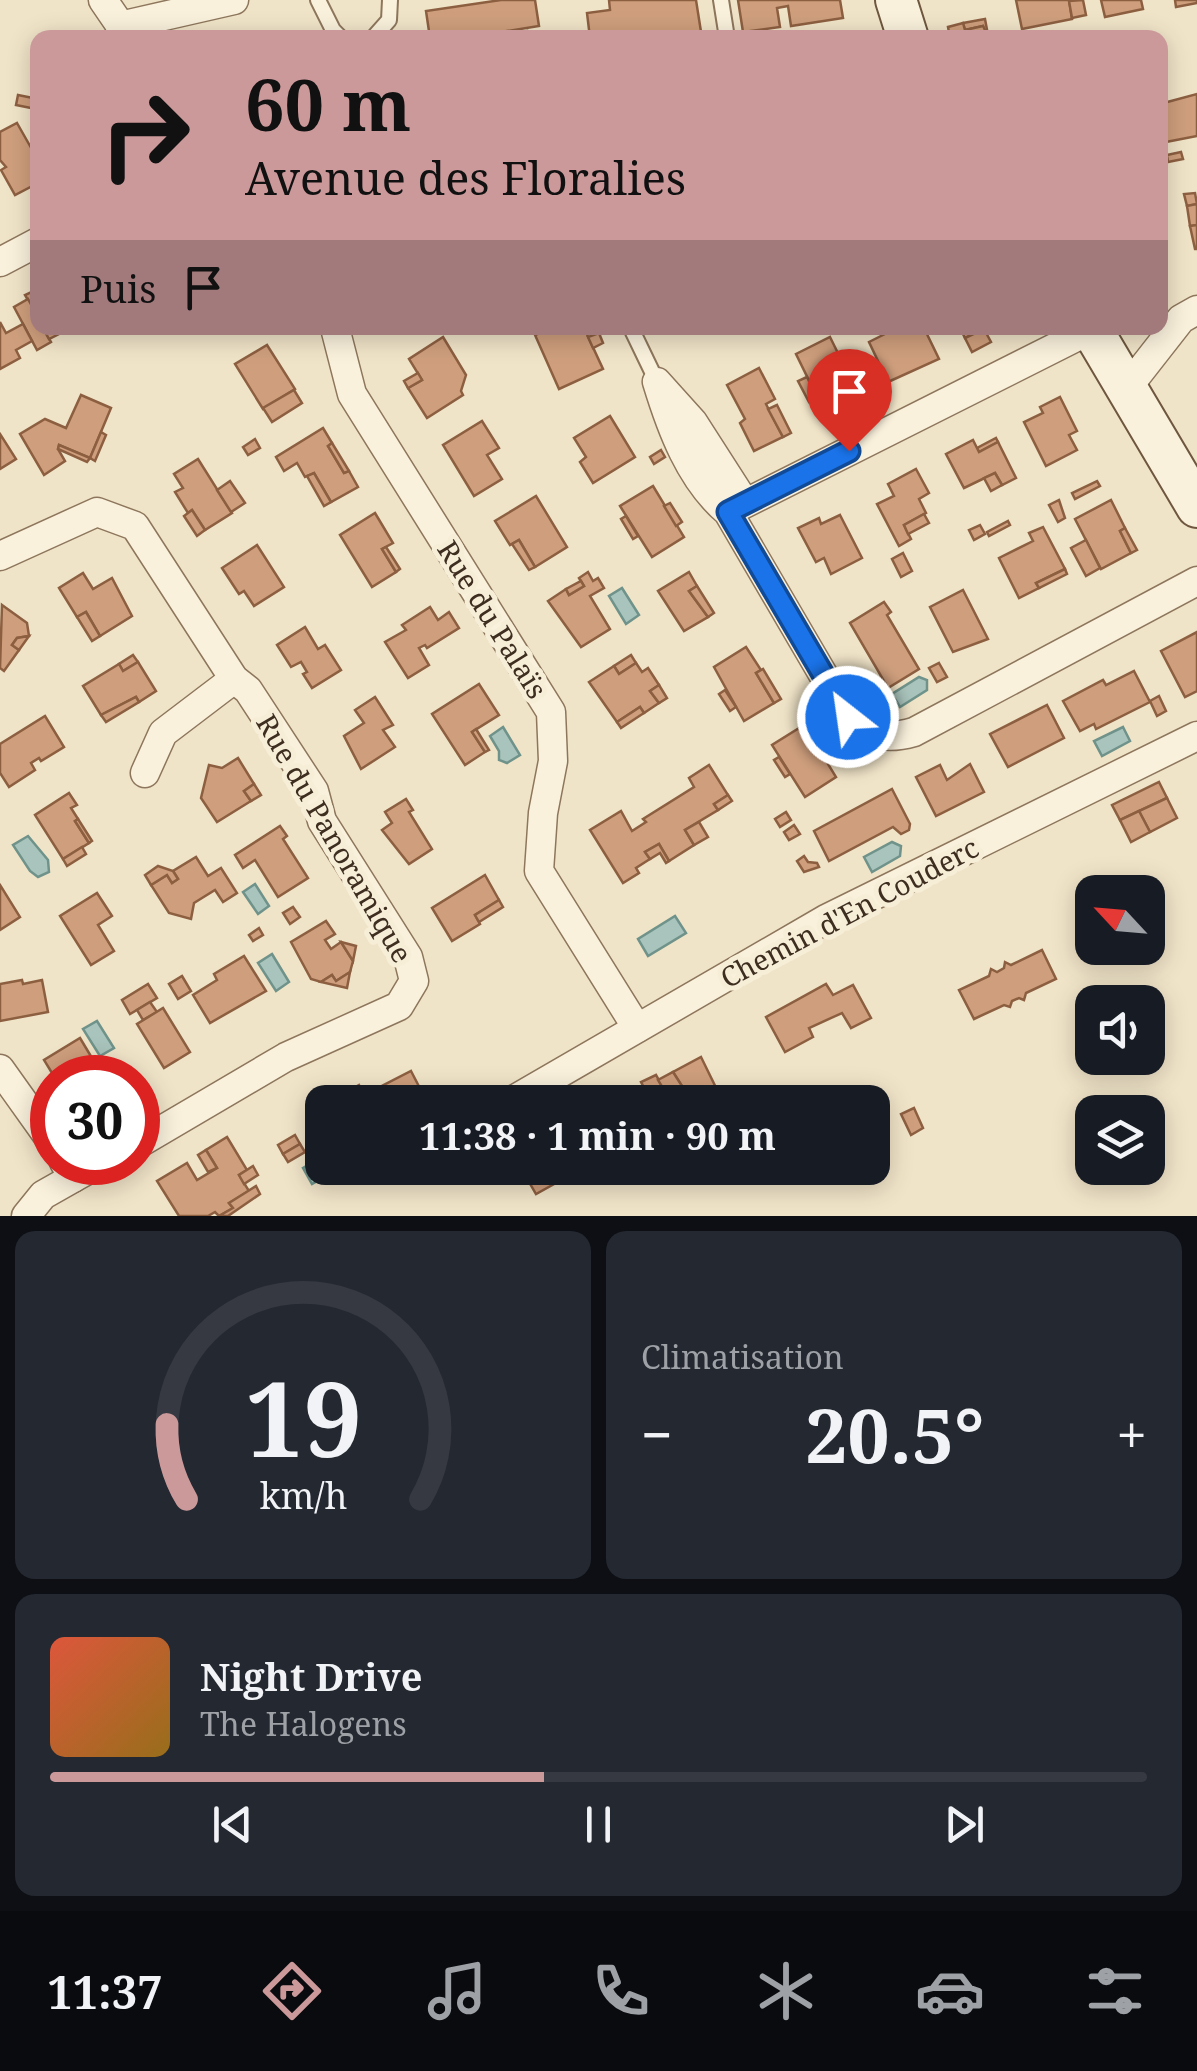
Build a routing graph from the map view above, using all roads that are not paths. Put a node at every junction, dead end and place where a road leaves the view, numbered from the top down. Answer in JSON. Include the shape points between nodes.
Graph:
{"nodes":[{"id":1,"x":103,"y":0,"type":"edge"},
{"id":2,"x":232,"y":0,"type":"edge"},
{"id":3,"x":318,"y":0,"type":"edge"},
{"id":4,"x":390,"y":0,"type":"edge"},
{"id":5,"x":721,"y":0,"type":"edge"},
{"id":6,"x":123,"y":30,"type":"edge"},
{"id":7,"x":131,"y":30,"type":"edge"},
{"id":8,"x":333,"y":30,"type":"edge"},
{"id":9,"x":384,"y":30,"type":"edge"},
{"id":10,"x":726,"y":30,"type":"edge"},
{"id":11,"x":30,"y":244,"type":"edge"},
{"id":12,"x":3,"y":252,"type":"edge"},
{"id":13,"x":1197,"y":300,"type":"edge"},
{"id":14,"x":1168,"y":305,"type":"edge"},
{"id":15,"x":1197,"y":310,"type":"edge"},
{"id":16,"x":336,"y":335,"type":"edge"},
{"id":17,"x":633,"y":335,"type":"edge"},
{"id":18,"x":1078,"y":335,"type":"edge"},
{"id":19,"x":1096,"y":335,"type":"edge"},
{"id":20,"x":656,"y":382,"type":"joint"},
{"id":21,"x":1127,"y":388,"type":"junction"},
{"id":22,"x":1197,"y":507,"type":"edge"},
{"id":23,"x":736,"y":508,"type":"junction"},
{"id":24,"x":0,"y":556,"type":"edge"},
{"id":25,"x":1197,"y":581,"type":"edge"},
{"id":26,"x":234,"y":679,"type":"junction"},
{"id":27,"x":1197,"y":736,"type":"edge"},
{"id":28,"x":145,"y":773,"type":"dead end"},
{"id":29,"x":638,"y":1028,"type":"junction"},
{"id":30,"x":0,"y":1069,"type":"edge"},
{"id":31,"x":539,"y":1085,"type":"edge"},
{"id":32,"x":30,"y":1111,"type":"edge"},
{"id":33,"x":160,"y":1131,"type":"edge"},
{"id":34,"x":53,"y":1185,"type":"edge"},
{"id":35,"x":26,"y":1216,"type":"edge"}],
"edges":[{"from":1,"to":6,"type":"street"},
{"from":2,"to":7,"type":"street"},
{"from":3,"to":8,"type":"lane"},
{"from":4,"to":9,"type":"lane"},
{"from":5,"to":10,"type":"lane"},
{"from":11,"to":12,"type":"street"},
{"from":13,"to":14,"type":"street"},
{"from":15,"to":21,"type":"street","via":[[1181,320]]},
{"from":16,"to":29,"type":"street","name":"Rue du Palaïs","via":[[352,394],[550,712],[552,761],[539,871]]},
{"from":17,"to":20,"type":"lane"},
{"from":18,"to":23,"type":"street"},
{"from":19,"to":21,"type":"street"},
{"from":20,"to":23,"type":"street","via":[[693,422]]},
{"from":21,"to":22,"type":"street"},
{"from":23,"to":25,"type":"street","via":[[848,717],[880,737],[914,732]]},
{"from":24,"to":26,"type":"street","name":"Rue du Panoramique","via":[[97,512],[134,526]]},
{"from":26,"to":28,"type":"street","via":[[163,734]]},
{"from":26,"to":33,"type":"street","name":"Rue du Panoramique","via":[[314,791],[322,822],[408,957],[414,981],[399,1006],[286,1057]]},
{"from":27,"to":29,"type":"street","name":"Chemin d'En Couderc","via":[[843,910]]},
{"from":29,"to":31,"type":"street","name":"Chemin d'En Couderc"},
{"from":30,"to":32,"type":"street"},
{"from":34,"to":35,"type":"street"}]}
